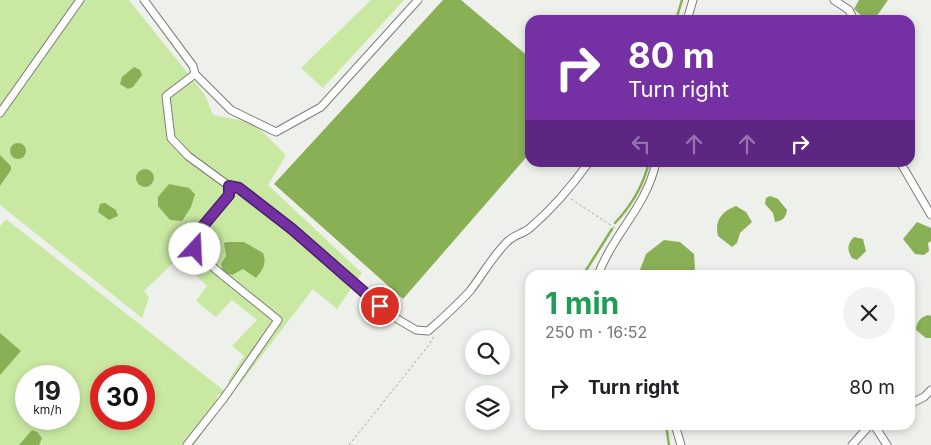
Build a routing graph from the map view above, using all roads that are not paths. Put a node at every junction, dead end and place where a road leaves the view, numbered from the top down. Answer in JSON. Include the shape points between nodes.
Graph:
{"nodes":[{"id":1,"x":80,"y":0,"type":"edge"},
{"id":2,"x":144,"y":0,"type":"edge"},
{"id":3,"x":418,"y":0,"type":"edge"},
{"id":4,"x":693,"y":0,"type":"edge"},
{"id":5,"x":834,"y":0,"type":"edge"},
{"id":6,"x":688,"y":15,"type":"edge"},
{"id":7,"x":852,"y":15,"type":"edge"},
{"id":8,"x":195,"y":74,"type":"junction"},
{"id":9,"x":0,"y":113,"type":"edge"},
{"id":10,"x":585,"y":167,"type":"edge"},
{"id":11,"x":654,"y":167,"type":"edge"},
{"id":12,"x":903,"y":167,"type":"edge"},
{"id":13,"x":229,"y":186,"type":"junction"},
{"id":14,"x":931,"y":215,"type":"edge"},
{"id":15,"x":601,"y":270,"type":"edge"},
{"id":16,"x":931,"y":390,"type":"edge"},
{"id":17,"x":915,"y":402,"type":"edge"},
{"id":18,"x":677,"y":430,"type":"edge"},
{"id":19,"x":867,"y":430,"type":"edge"},
{"id":20,"x":876,"y":430,"type":"edge"},
{"id":21,"x":187,"y":445,"type":"edge"},
{"id":22,"x":681,"y":445,"type":"edge"},
{"id":23,"x":852,"y":445,"type":"edge"},
{"id":24,"x":887,"y":445,"type":"edge"}],
"edges":[{"from":1,"to":9,"type":"street"},
{"from":2,"to":8,"type":"street","via":[[193,66]]},
{"from":3,"to":8,"type":"street","via":[[321,107],[276,132],[231,110]]},
{"from":4,"to":6,"type":"street"},
{"from":5,"to":7,"type":"street"},
{"from":8,"to":13,"type":"street","via":[[166,96],[171,138],[188,156]]},
{"from":10,"to":13,"type":"street","via":[[564,194],[527,230],[510,239],[492,257],[470,290],[428,331],[416,330],[389,314],[262,204],[239,188]]},
{"from":11,"to":15,"type":"street","via":[[644,200],[620,232]]},
{"from":12,"to":14,"type":"street"},
{"from":13,"to":21,"type":"street","via":[[229,195],[198,232],[195,249],[278,320]]},
{"from":16,"to":17,"type":"street"},
{"from":18,"to":22,"type":"street"},
{"from":19,"to":23,"type":"street"},
{"from":20,"to":24,"type":"street"}]}
